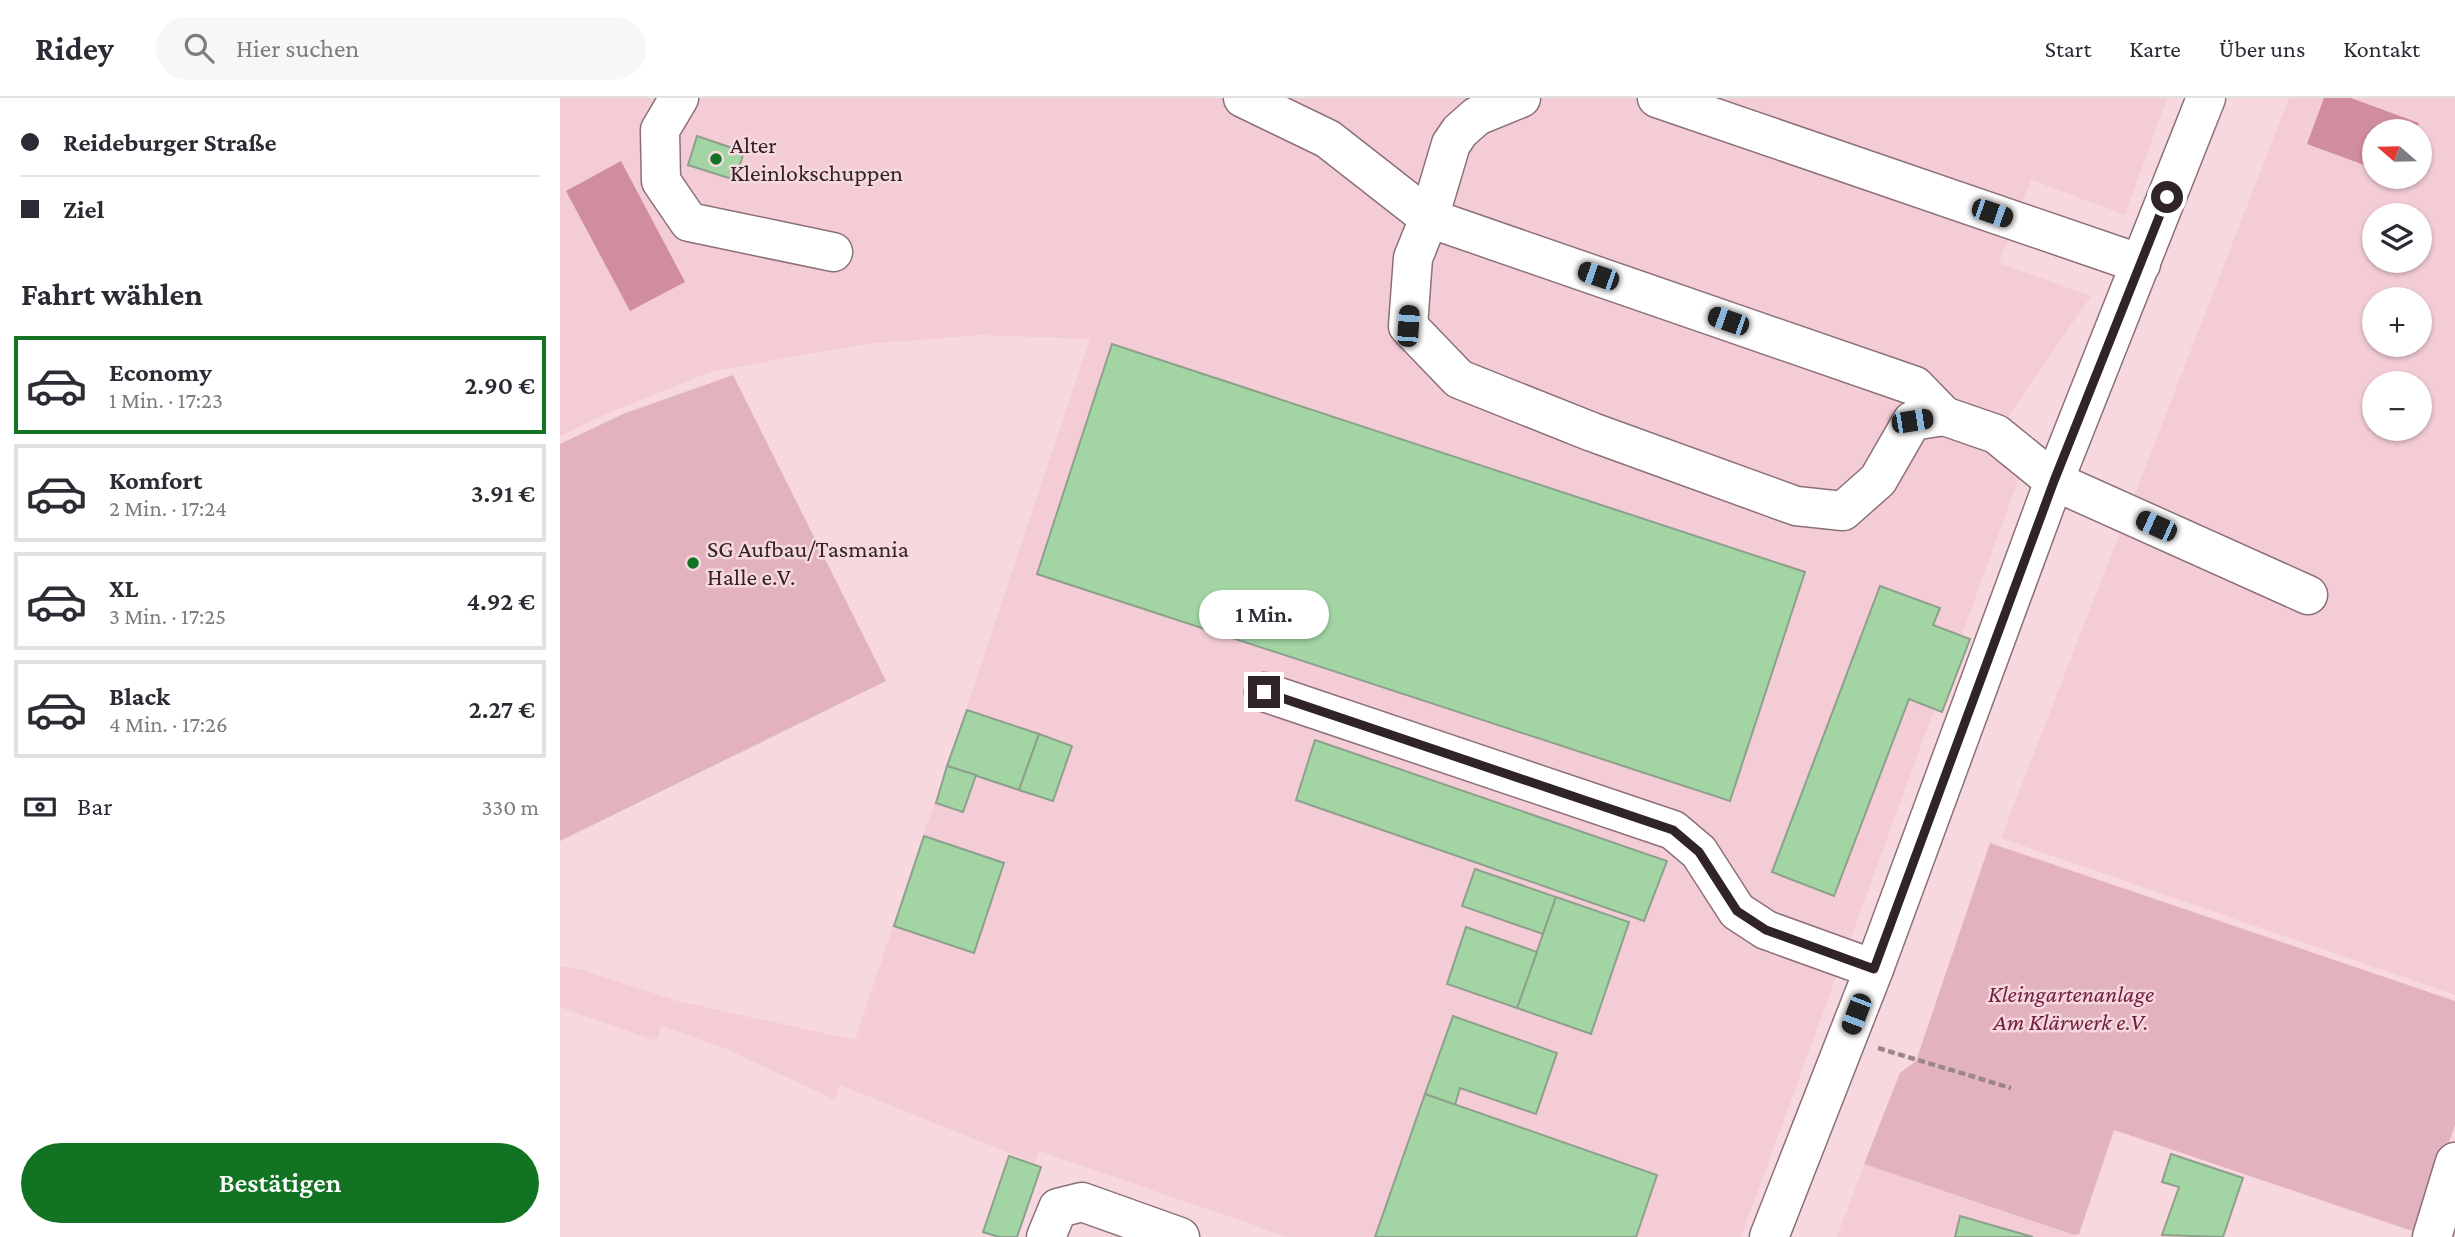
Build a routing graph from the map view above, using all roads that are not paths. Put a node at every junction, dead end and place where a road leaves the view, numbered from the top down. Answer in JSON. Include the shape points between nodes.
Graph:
{"nodes":[{"id":1,"x":679,"y":98,"type":"edge"},
{"id":2,"x":1243,"y":98,"type":"edge"},
{"id":3,"x":1521,"y":98,"type":"edge"},
{"id":4,"x":1657,"y":98,"type":"edge"},
{"id":5,"x":2206,"y":98,"type":"edge"},
{"id":6,"x":1429,"y":218,"type":"junction"},
{"id":7,"x":833,"y":252,"type":"dead end"},
{"id":8,"x":2141,"y":264,"type":"junction"},
{"id":9,"x":1944,"y":416,"type":"junction"},
{"id":10,"x":2054,"y":481,"type":"junction"},
{"id":11,"x":2308,"y":595,"type":"dead end"},
{"id":12,"x":1264,"y":692,"type":"dead end"},
{"id":13,"x":1874,"y":969,"type":"junction"},
{"id":14,"x":2455,"y":1161,"type":"edge"},
{"id":15,"x":1046,"y":1237,"type":"edge"},
{"id":16,"x":1180,"y":1237,"type":"edge"},
{"id":17,"x":1769,"y":1237,"type":"edge"},
{"id":18,"x":2432,"y":1237,"type":"edge"}],
"edges":[{"from":1,"to":7,"type":"street","via":[[660,130],[661,181],[689,222]]},
{"from":2,"to":6,"type":"street","via":[[1328,139]]},
{"from":3,"to":6,"type":"street","via":[[1477,116],[1460,131],[1451,144]]},
{"from":4,"to":8,"type":"street"},
{"from":5,"to":8,"type":"street"},
{"from":6,"to":9,"type":"street","via":[[1915,386]]},
{"from":6,"to":9,"type":"street","via":[[1413,258],[1408,326],[1458,379],[1592,432],[1796,506],[1843,511],[1878,480],[1912,421]]},
{"from":8,"to":10,"type":"street"},
{"from":9,"to":10,"type":"street","via":[[1996,434]]},
{"from":10,"to":11,"type":"street"},
{"from":10,"to":13,"type":"street"},
{"from":12,"to":13,"type":"street","via":[[1673,830],[1699,852],[1737,911],[1766,930]]},
{"from":13,"to":17,"type":"street"},
{"from":14,"to":18,"type":"street"},
{"from":15,"to":16,"type":"street","via":[[1058,1208],[1082,1202]]}]}
